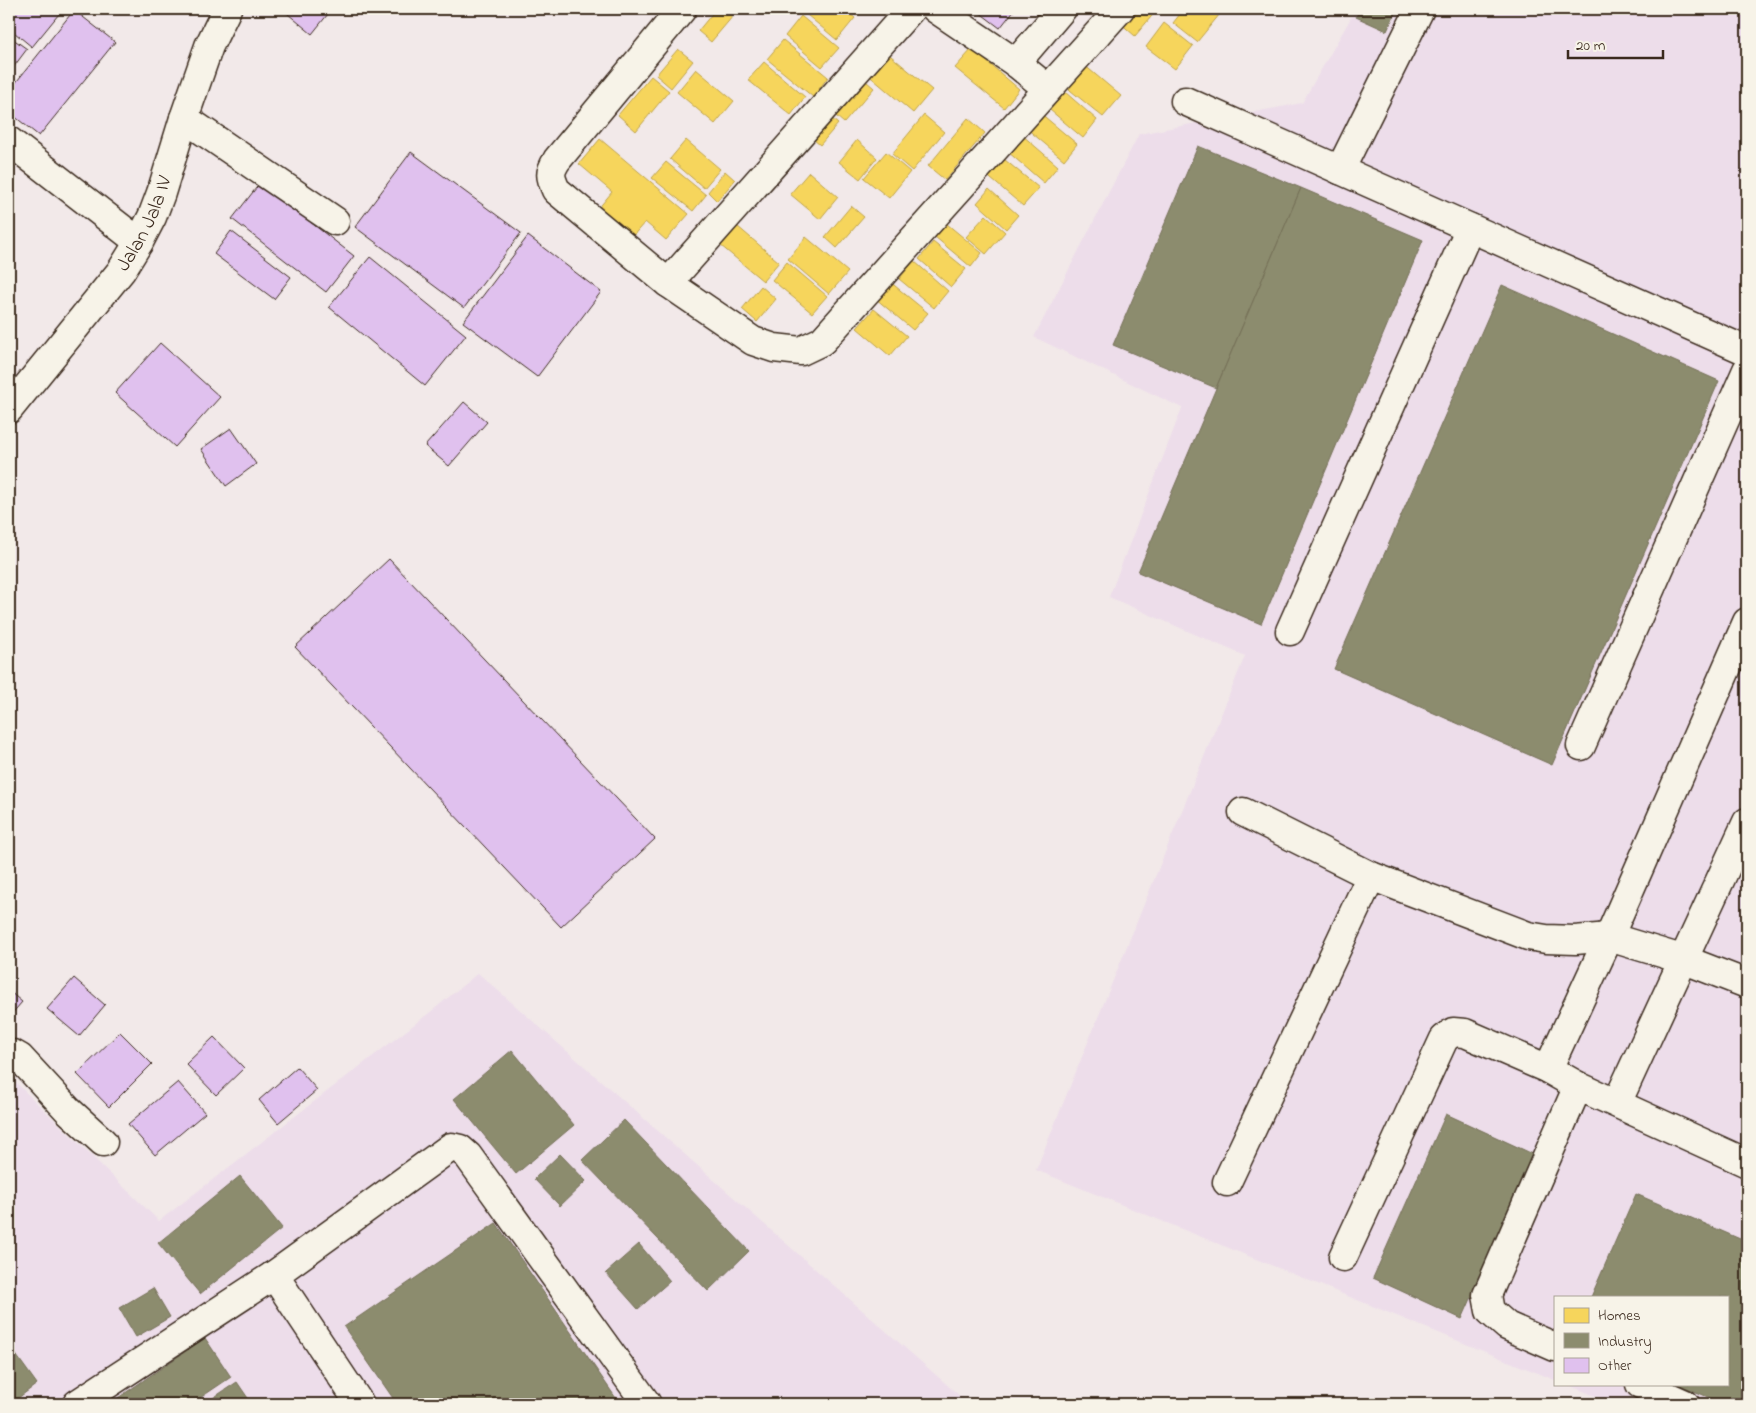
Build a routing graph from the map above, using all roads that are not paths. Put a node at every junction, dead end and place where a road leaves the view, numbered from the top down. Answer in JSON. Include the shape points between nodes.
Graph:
{"nodes":[{"id":1,"x":228,"y":9,"type":"edge"},
{"id":2,"x":682,"y":9,"type":"edge"},
{"id":3,"x":911,"y":9,"type":"edge"},
{"id":4,"x":936,"y":9,"type":"edge"},
{"id":5,"x":1062,"y":9,"type":"edge"},
{"id":6,"x":1120,"y":9,"type":"edge"},
{"id":7,"x":1420,"y":9,"type":"edge"},
{"id":8,"x":1016,"y":63,"type":"junction"},
{"id":9,"x":1048,"y":89,"type":"junction"},
{"id":10,"x":1185,"y":102,"type":"dead end"},
{"id":11,"x":184,"y":118,"type":"junction"},
{"id":12,"x":9,"y":141,"type":"edge"},
{"id":13,"x":1340,"y":170,"type":"junction"},
{"id":14,"x":335,"y":222,"type":"dead end"},
{"id":15,"x":1470,"y":228,"type":"junction"},
{"id":16,"x":139,"y":242,"type":"junction"},
{"id":17,"x":668,"y":283,"type":"junction"},
{"id":18,"x":1747,"y":351,"type":"edge"},
{"id":19,"x":1747,"y":370,"type":"edge"},
{"id":20,"x":9,"y":409,"type":"edge"},
{"id":21,"x":1747,"y":622,"type":"edge"},
{"id":22,"x":1290,"y":631,"type":"dead end"},
{"id":23,"x":1581,"y":746,"type":"dead end"},
{"id":24,"x":1243,"y":812,"type":"dead end"},
{"id":25,"x":1747,"y":822,"type":"edge"},
{"id":26,"x":1371,"y":876,"type":"junction"},
{"id":27,"x":1608,"y":937,"type":"junction"},
{"id":28,"x":1685,"y":960,"type":"junction"},
{"id":29,"x":1747,"y":984,"type":"edge"},
{"id":30,"x":9,"y":1055,"type":"edge"},
{"id":31,"x":1548,"y":1069,"type":"junction"},
{"id":32,"x":1578,"y":1086,"type":"junction"},
{"id":33,"x":1617,"y":1104,"type":"junction"},
{"id":34,"x":103,"y":1142,"type":"dead end"},
{"id":35,"x":1747,"y":1163,"type":"edge"},
{"id":36,"x":1227,"y":1182,"type":"dead end"},
{"id":37,"x":1343,"y":1257,"type":"dead end"},
{"id":38,"x":274,"y":1275,"type":"junction"},
{"id":39,"x":1554,"y":1347,"type":"edge"},
{"id":40,"x":1644,"y":1386,"type":"edge"},
{"id":41,"x":77,"y":1404,"type":"edge"},
{"id":42,"x":360,"y":1404,"type":"edge"},
{"id":43,"x":647,"y":1404,"type":"edge"},
{"id":44,"x":1685,"y":1404,"type":"edge"}],
"edges":[{"from":1,"to":11,"type":"street","name":"Jalan Jala IV","via":[[209,46]]},
{"from":2,"to":17,"type":"street","via":[[551,170],[556,190]]},
{"from":3,"to":17,"type":"street"},
{"from":4,"to":8,"type":"street"},
{"from":5,"to":8,"type":"street"},
{"from":6,"to":9,"type":"street"},
{"from":7,"to":13,"type":"street"},
{"from":8,"to":9,"type":"street"},
{"from":9,"to":17,"type":"street","via":[[822,341],[801,351],[774,348],[753,341]]},
{"from":10,"to":13,"type":"street"},
{"from":11,"to":14,"type":"street"},
{"from":11,"to":16,"type":"street","name":"Jalan Jala IV","via":[[161,193]]},
{"from":12,"to":16,"type":"street"},
{"from":13,"to":15,"type":"street"},
{"from":15,"to":18,"type":"street"},
{"from":15,"to":22,"type":"street"},
{"from":16,"to":20,"type":"street","name":"Jalan Jala IV","via":[[121,271]]},
{"from":19,"to":23,"type":"street"},
{"from":21,"to":27,"type":"street"},
{"from":24,"to":26,"type":"street"},
{"from":25,"to":28,"type":"street"},
{"from":26,"to":27,"type":"street","via":[[1528,936],[1575,940]]},
{"from":26,"to":36,"type":"street"},
{"from":27,"to":28,"type":"street"},
{"from":27,"to":31,"type":"street"},
{"from":28,"to":29,"type":"street"},
{"from":28,"to":33,"type":"street"},
{"from":30,"to":34,"type":"street","via":[[20,1058]]},
{"from":31,"to":32,"type":"street"},
{"from":31,"to":37,"type":"street","via":[[1465,1033],[1453,1032],[1444,1039]]},
{"from":32,"to":33,"type":"street"},
{"from":32,"to":39,"type":"street","via":[[1487,1295],[1490,1311],[1507,1326]]},
{"from":33,"to":35,"type":"street"},
{"from":38,"to":41,"type":"street"},
{"from":38,"to":42,"type":"street"},
{"from":38,"to":43,"type":"street","via":[[451,1147],[460,1149]]},
{"from":40,"to":44,"type":"street"}]}
